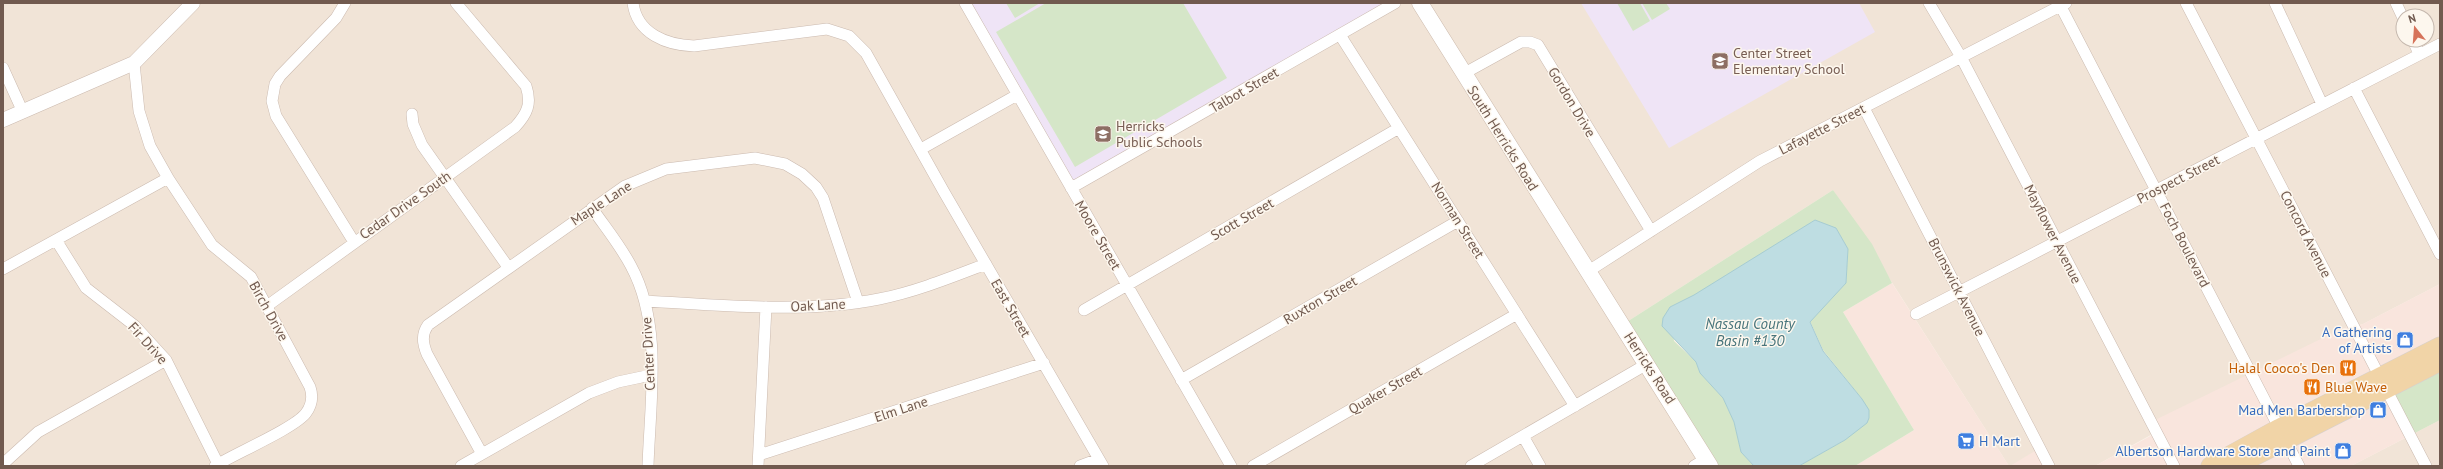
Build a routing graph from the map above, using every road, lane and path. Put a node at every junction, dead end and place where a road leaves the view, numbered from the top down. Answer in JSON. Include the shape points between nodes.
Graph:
{"nodes":[{"id":1,"x":193,"y":3,"type":"edge"},
{"id":2,"x":345,"y":3,"type":"edge"},
{"id":3,"x":456,"y":3,"type":"edge"},
{"id":4,"x":634,"y":3,"type":"edge"},
{"id":5,"x":965,"y":3,"type":"edge"},
{"id":6,"x":1395,"y":3,"type":"edge"},
{"id":7,"x":1420,"y":3,"type":"edge"},
{"id":8,"x":1929,"y":3,"type":"edge"},
{"id":9,"x":2186,"y":3,"type":"edge"},
{"id":10,"x":2275,"y":3,"type":"edge"},
{"id":11,"x":2062,"y":4,"type":"edge"},
{"id":12,"x":1340,"y":35,"type":"junction"},
{"id":13,"x":2440,"y":44,"type":"edge"},
{"id":14,"x":2417,"y":48,"type":"edge"},
{"id":15,"x":2420,"y":54,"type":"junction"},
{"id":16,"x":1961,"y":57,"type":"junction"},
{"id":17,"x":134,"y":63,"type":"junction"},
{"id":18,"x":3,"y":68,"type":"edge"},
{"id":19,"x":1463,"y":74,"type":"junction"},
{"id":20,"x":2354,"y":88,"type":"junction"},
{"id":21,"x":1017,"y":95,"type":"junction"},
{"id":22,"x":2322,"y":104,"type":"junction"},
{"id":23,"x":1864,"y":108,"type":"junction"},
{"id":24,"x":22,"y":110,"type":"junction"},
{"id":25,"x":412,"y":114,"type":"dead end"},
{"id":26,"x":3,"y":120,"type":"edge"},
{"id":27,"x":1399,"y":128,"type":"junction"},
{"id":28,"x":2256,"y":138,"type":"junction"},
{"id":29,"x":921,"y":149,"type":"junction"},
{"id":30,"x":445,"y":177,"type":"junction"},
{"id":31,"x":168,"y":178,"type":"junction"},
{"id":32,"x":1071,"y":188,"type":"junction"},
{"id":33,"x":2157,"y":190,"type":"junction"},
{"id":34,"x":592,"y":208,"type":"junction"},
{"id":35,"x":1458,"y":221,"type":"junction"},
{"id":36,"x":1651,"y":231,"type":"junction"},
{"id":37,"x":56,"y":240,"type":"junction"},
{"id":38,"x":2057,"y":241,"type":"junction"},
{"id":39,"x":354,"y":242,"type":"junction"},
{"id":40,"x":2440,"y":254,"type":"edge"},
{"id":41,"x":986,"y":264,"type":"junction"},
{"id":42,"x":508,"y":267,"type":"junction"},
{"id":43,"x":3,"y":269,"type":"edge"},
{"id":44,"x":1587,"y":272,"type":"junction"},
{"id":45,"x":1127,"y":285,"type":"junction"},
{"id":46,"x":1959,"y":292,"type":"junction"},
{"id":47,"x":645,"y":301,"type":"junction"},
{"id":48,"x":858,"y":302,"type":"junction"},
{"id":49,"x":267,"y":306,"type":"junction"},
{"id":50,"x":766,"y":307,"type":"junction"},
{"id":51,"x":1084,"y":310,"type":"dead end"},
{"id":52,"x":1517,"y":314,"type":"junction"},
{"id":53,"x":1916,"y":314,"type":"dead end"},
{"id":54,"x":2440,"y":346,"type":"edge"},
{"id":55,"x":166,"y":360,"type":"junction"},
{"id":56,"x":2440,"y":362,"type":"edge"},
{"id":57,"x":1044,"y":363,"type":"junction"},
{"id":58,"x":1647,"y":364,"type":"junction"},
{"id":59,"x":651,"y":374,"type":"junction"},
{"id":60,"x":1181,"y":380,"type":"junction"},
{"id":61,"x":2383,"y":383,"type":"junction"},
{"id":62,"x":1575,"y":406,"type":"junction"},
{"id":63,"x":2282,"y":434,"type":"junction"},
{"id":64,"x":1523,"y":436,"type":"junction"},
{"id":65,"x":482,"y":454,"type":"junction"},
{"id":66,"x":759,"y":461,"type":"edge"},
{"id":67,"x":1101,"y":463,"type":"edge"},
{"id":68,"x":3,"y":464,"type":"edge"},
{"id":69,"x":1703,"y":464,"type":"edge"},
{"id":70,"x":217,"y":465,"type":"edge"},
{"id":71,"x":461,"y":466,"type":"edge"},
{"id":72,"x":648,"y":466,"type":"edge"},
{"id":73,"x":1080,"y":466,"type":"edge"},
{"id":74,"x":1231,"y":466,"type":"edge"},
{"id":75,"x":1253,"y":466,"type":"edge"},
{"id":76,"x":1471,"y":466,"type":"edge"},
{"id":77,"x":1540,"y":466,"type":"edge"},
{"id":78,"x":2049,"y":466,"type":"edge"},
{"id":79,"x":2174,"y":466,"type":"edge"},
{"id":80,"x":2210,"y":466,"type":"edge"},
{"id":81,"x":2236,"y":466,"type":"edge"},
{"id":82,"x":2299,"y":466,"type":"edge"},
{"id":83,"x":2426,"y":466,"type":"edge"}],
"edges":[{"from":1,"to":17,"type":"street"},
{"from":2,"to":39,"type":"street","via":[[336,18],[280,76],[273,90],[272,102],[276,116]]},
{"from":3,"to":30,"type":"street","name":"Cedar Drive South","via":[[521,79],[529,95],[526,115],[515,127]]},
{"from":4,"to":29,"type":"street","name":"East Street","via":[[637,18],[648,31],[663,41],[676,45],[694,46],[827,29],[838,32],[857,42],[866,53]]},
{"from":5,"to":21,"type":"street","name":"Moore Street"},
{"from":6,"to":12,"type":"street","name":"Talbot Street"},
{"from":7,"to":19,"type":"main road","name":"South Herricks Road"},
{"from":8,"to":16,"type":"street","name":"Mayflower Avenue"},
{"from":9,"to":28,"type":"street","name":"Concord Avenue"},
{"from":10,"to":22,"type":"street"},
{"from":11,"to":16,"type":"street","name":"Lafayette Street"},
{"from":11,"to":33,"type":"street","name":"Foch Boulevard"},
{"from":12,"to":27,"type":"street","name":"Norman Street"},
{"from":12,"to":32,"type":"street","name":"Talbot Street"},
{"from":13,"to":15,"type":"street","name":"Prospect Street"},
{"from":14,"to":15,"type":"street"},
{"from":15,"to":20,"type":"street","name":"Prospect Street"},
{"from":16,"to":23,"type":"street","name":"Lafayette Street"},
{"from":16,"to":38,"type":"street","name":"Mayflower Avenue"},
{"from":17,"to":24,"type":"street"},
{"from":17,"to":31,"type":"street","name":"Birch Drive","via":[[143,127],[150,146]]},
{"from":18,"to":24,"type":"street"},
{"from":19,"to":36,"type":"street","name":"Gordon Drive","via":[[1521,42],[1538,45]]},
{"from":19,"to":44,"type":"main road","name":"South Herricks Road"},
{"from":20,"to":22,"type":"street","name":"Prospect Street"},
{"from":20,"to":40,"type":"street"},
{"from":21,"to":29,"type":"street"},
{"from":21,"to":32,"type":"street","name":"Moore Street"},
{"from":22,"to":28,"type":"street","name":"Prospect Street"},
{"from":23,"to":36,"type":"street","name":"Lafayette Street","via":[[1760,161]]},
{"from":23,"to":46,"type":"street","name":"Brunswick Avenue"},
{"from":24,"to":26,"type":"street"},
{"from":25,"to":30,"type":"street","via":[[413,124],[422,145]]},
{"from":27,"to":35,"type":"street","name":"Norman Street"},
{"from":27,"to":45,"type":"street","name":"Scott Street"},
{"from":28,"to":33,"type":"street","name":"Prospect Street"},
{"from":28,"to":61,"type":"street","name":"Concord Avenue"},
{"from":29,"to":41,"type":"street","name":"East Street"},
{"from":30,"to":39,"type":"street","name":"Cedar Drive South"},
{"from":30,"to":42,"type":"street"},
{"from":31,"to":37,"type":"street"},
{"from":31,"to":49,"type":"street","name":"Birch Drive","via":[[212,245],[251,277]]},
{"from":32,"to":45,"type":"street","name":"Moore Street"},
{"from":33,"to":38,"type":"street","name":"Prospect Street"},
{"from":33,"to":63,"type":"street","name":"Foch Boulevard"},
{"from":34,"to":42,"type":"street","name":"Maple Lane"},
{"from":34,"to":47,"type":"street","name":"Center Drive","via":[[631,265]]},
{"from":34,"to":48,"type":"street","name":"Maple Lane","via":[[625,186],[666,169],[755,158],[777,161],[802,174],[823,198]]},
{"from":35,"to":52,"type":"street","name":"Norman Street"},
{"from":35,"to":60,"type":"street","name":"Ruxton Street"},
{"from":36,"to":44,"type":"street","name":"Lafayette Street"},
{"from":37,"to":43,"type":"street"},
{"from":37,"to":55,"type":"street","name":"Fir Drive","via":[[86,288],[135,326]]},
{"from":38,"to":46,"type":"street","name":"Prospect Street"},
{"from":38,"to":79,"type":"street","name":"Mayflower Avenue"},
{"from":39,"to":49,"type":"street","name":"Cedar Drive South"},
{"from":41,"to":48,"type":"street","name":"Oak Lane","via":[[905,292]]},
{"from":41,"to":57,"type":"street","name":"East Street"},
{"from":42,"to":65,"type":"street","name":"Maple Lane","via":[[428,325],[423,337],[427,354]]},
{"from":44,"to":58,"type":"main road","name":"Herricks Road"},
{"from":45,"to":51,"type":"street","name":"Scott Street"},
{"from":45,"to":60,"type":"street","name":"Moore Street"},
{"from":46,"to":53,"type":"street","name":"Prospect Street"},
{"from":46,"to":78,"type":"street","name":"Brunswick Avenue"},
{"from":47,"to":50,"type":"street","name":"Oak Lane"},
{"from":47,"to":59,"type":"street","name":"Center Drive","via":[[651,339]]},
{"from":48,"to":50,"type":"street","name":"Oak Lane","via":[[807,307]]},
{"from":49,"to":70,"type":"street","name":"Birch Drive","via":[[310,387],[310,405],[300,418]]},
{"from":50,"to":66,"type":"street"},
{"from":52,"to":62,"type":"street","name":"Norman Street"},
{"from":52,"to":75,"type":"street","name":"Quaker Street"},
{"from":54,"to":61,"type":"main road"},
{"from":55,"to":68,"type":"street","via":[[38,432]]},
{"from":55,"to":70,"type":"street","name":"Fir Drive"},
{"from":56,"to":61,"type":"main road"},
{"from":57,"to":66,"type":"street","name":"Elm Lane"},
{"from":57,"to":67,"type":"street","name":"East Street"},
{"from":58,"to":62,"type":"street"},
{"from":58,"to":69,"type":"main road","name":"Herricks Road"},
{"from":59,"to":65,"type":"street","via":[[618,382],[589,393]]},
{"from":59,"to":72,"type":"street","name":"Center Drive"},
{"from":60,"to":74,"type":"street","name":"Moore Street"},
{"from":61,"to":63,"type":"main road"},
{"from":61,"to":83,"type":"street","name":"Concord Avenue"},
{"from":62,"to":64,"type":"street"},
{"from":63,"to":80,"type":"main road"},
{"from":63,"to":81,"type":"main road"},
{"from":63,"to":82,"type":"street","name":"Foch Boulevard"},
{"from":64,"to":76,"type":"street"},
{"from":64,"to":77,"type":"street"},
{"from":65,"to":71,"type":"street"},
{"from":67,"to":73,"type":"street"}]}
